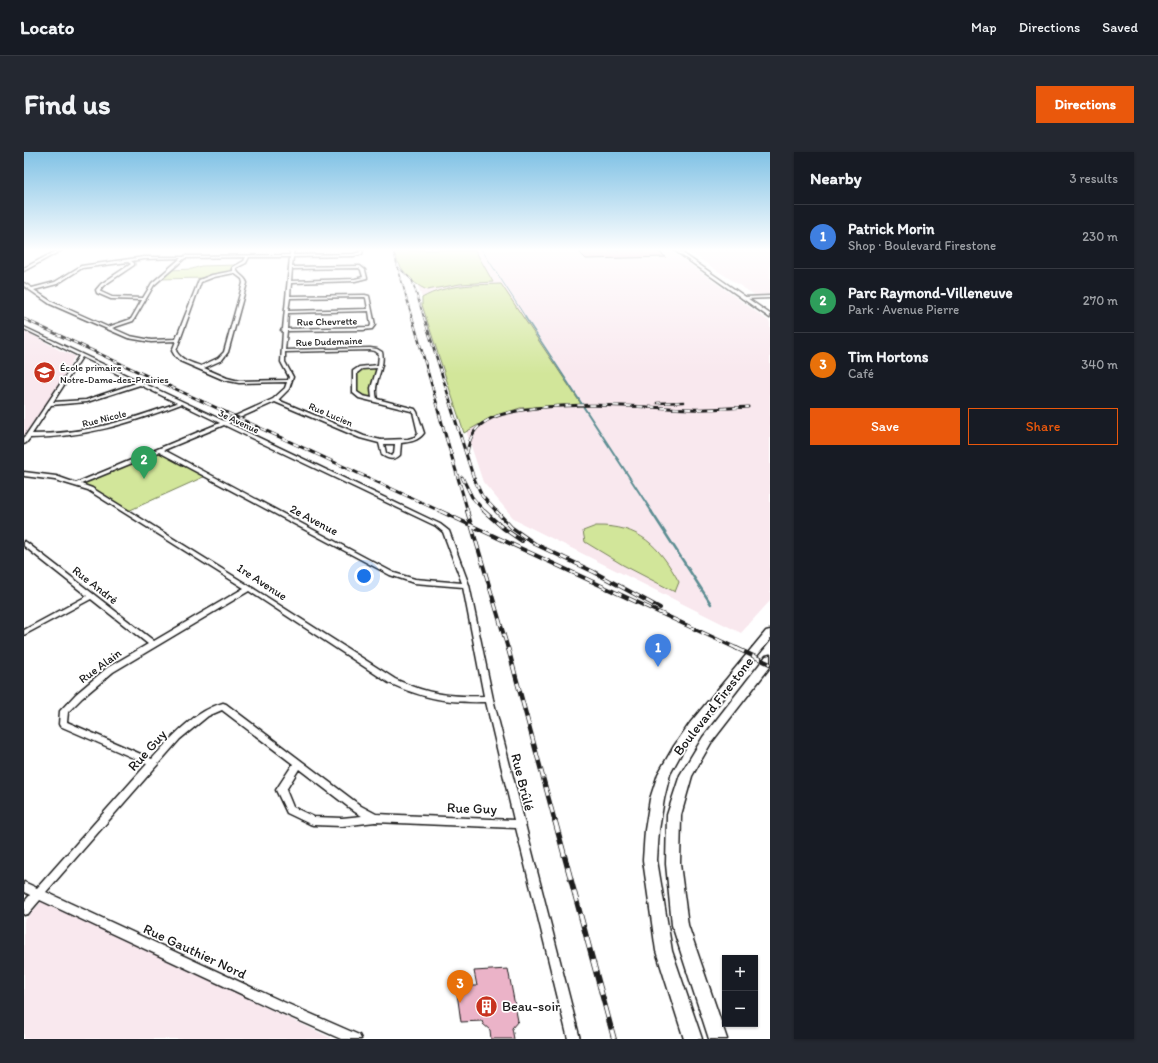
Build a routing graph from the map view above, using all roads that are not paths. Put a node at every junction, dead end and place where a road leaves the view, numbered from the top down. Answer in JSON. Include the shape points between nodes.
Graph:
{"nodes":[{"id":1,"x":35,"y":291,"type":"edge"},
{"id":2,"x":98,"y":291,"type":"edge"},
{"id":3,"x":149,"y":291,"type":"edge"},
{"id":4,"x":196,"y":291,"type":"edge"},
{"id":5,"x":243,"y":291,"type":"edge"},
{"id":6,"x":288,"y":291,"type":"edge"},
{"id":7,"x":735,"y":291,"type":"edge"},
{"id":8,"x":742,"y":291,"type":"edge"},
{"id":9,"x":287,"y":297,"type":"junction"},
{"id":10,"x":770,"y":297,"type":"edge"},
{"id":11,"x":744,"y":298,"type":"junction"},
{"id":12,"x":751,"y":298,"type":"junction"},
{"id":13,"x":144,"y":299,"type":"junction"},
{"id":14,"x":370,"y":310,"type":"junction"},
{"id":15,"x":770,"y":311,"type":"edge"},
{"id":16,"x":286,"y":312,"type":"junction"},
{"id":17,"x":770,"y":316,"type":"edge"},
{"id":18,"x":24,"y":328,"type":"edge"},
{"id":19,"x":108,"y":328,"type":"junction"},
{"id":20,"x":283,"y":330,"type":"junction"},
{"id":21,"x":178,"y":340,"type":"junction"},
{"id":22,"x":282,"y":351,"type":"junction"},
{"id":23,"x":82,"y":355,"type":"junction"},
{"id":24,"x":380,"y":366,"type":"junction"},
{"id":25,"x":201,"y":368,"type":"junction"},
{"id":26,"x":290,"y":381,"type":"junction"},
{"id":27,"x":141,"y":383,"type":"junction"},
{"id":28,"x":276,"y":400,"type":"junction"},
{"id":29,"x":375,"y":400,"type":"junction"},
{"id":30,"x":180,"y":403,"type":"junction"},
{"id":31,"x":49,"y":404,"type":"junction"},
{"id":32,"x":224,"y":423,"type":"junction"},
{"id":33,"x":29,"y":436,"type":"junction"},
{"id":34,"x":24,"y":442,"type":"edge"},
{"id":35,"x":381,"y":442,"type":"junction"},
{"id":36,"x":398,"y":442,"type":"junction"},
{"id":37,"x":160,"y":450,"type":"junction"},
{"id":38,"x":24,"y":474,"type":"edge"},
{"id":39,"x":77,"y":484,"type":"junction"},
{"id":40,"x":446,"y":531,"type":"joint"},
{"id":41,"x":24,"y":543,"type":"edge"},
{"id":42,"x":466,"y":585,"type":"junction"},
{"id":43,"x":249,"y":588,"type":"junction"},
{"id":44,"x":91,"y":596,"type":"junction"},
{"id":45,"x":24,"y":633,"type":"edge"},
{"id":46,"x":770,"y":633,"type":"edge"},
{"id":47,"x":153,"y":644,"type":"junction"},
{"id":48,"x":770,"y":659,"type":"edge"},
{"id":49,"x":489,"y":699,"type":"junction"},
{"id":50,"x":153,"y":763,"type":"junction"},
{"id":51,"x":298,"y":763,"type":"junction"},
{"id":52,"x":375,"y":818,"type":"junction"},
{"id":53,"x":519,"y":824,"type":"junction"},
{"id":54,"x":24,"y":887,"type":"edge"},
{"id":55,"x":38,"y":894,"type":"junction"},
{"id":56,"x":24,"y":910,"type":"edge"},
{"id":57,"x":681,"y":1003,"type":"junction"},
{"id":58,"x":355,"y":1039,"type":"edge"},
{"id":59,"x":574,"y":1039,"type":"edge"},
{"id":60,"x":688,"y":1039,"type":"edge"},
{"id":61,"x":693,"y":1039,"type":"edge"},
{"id":62,"x":718,"y":1039,"type":"edge"}],
"edges":[{"from":1,"to":19,"type":"street","via":[[51,303]]},
{"from":2,"to":13,"type":"street","via":[[116,298]]},
{"from":3,"to":13,"type":"street"},
{"from":4,"to":21,"type":"street"},
{"from":5,"to":25,"type":"street","via":[[226,352],[220,359]]},
{"from":6,"to":9,"type":"street"},
{"from":7,"to":11,"type":"main road"},
{"from":8,"to":12,"type":"main road"},
{"from":9,"to":14,"type":"street","via":[[365,296],[368,297]]},
{"from":9,"to":16,"type":"street"},
{"from":10,"to":12,"type":"street"},
{"from":11,"to":12,"type":"street"},
{"from":11,"to":17,"type":"main road"},
{"from":12,"to":15,"type":"main road"},
{"from":13,"to":19,"type":"street","via":[[132,320]]},
{"from":14,"to":16,"type":"street"},
{"from":14,"to":20,"type":"street","name":"Rue Chevrette","via":[[373,325],[371,328]]},
{"from":16,"to":20,"type":"street"},
{"from":18,"to":23,"type":"street","name":"3e Avenue"},
{"from":19,"to":21,"type":"street","via":[[139,340]]},
{"from":20,"to":22,"type":"street"},
{"from":21,"to":25,"type":"street","via":[[174,351],[176,355]]},
{"from":22,"to":24,"type":"street","name":"Rue Dudemaine","via":[[376,350],[381,353]]},
{"from":22,"to":26,"type":"street","via":[[283,362],[290,373]]},
{"from":23,"to":27,"type":"street","name":"3e Avenue"},
{"from":23,"to":31,"type":"street"},
{"from":24,"to":29,"type":"street","via":[[373,384]]},
{"from":24,"to":29,"type":"street","via":[[360,368],[355,372],[355,393]]},
{"from":25,"to":26,"type":"street","via":[[239,382]]},
{"from":26,"to":28,"type":"street","via":[[287,389]]},
{"from":27,"to":30,"type":"street","name":"3e Avenue"},
{"from":27,"to":31,"type":"street","via":[[87,401]]},
{"from":28,"to":32,"type":"street"},
{"from":28,"to":35,"type":"street","name":"Rue Lucien","via":[[362,437]]},
{"from":29,"to":36,"type":"street","name":"Rue Lucien","via":[[409,408],[415,412],[420,435],[410,441]]},
{"from":30,"to":32,"type":"street","name":"3e Avenue"},
{"from":30,"to":33,"type":"street","name":"Rue Nicole","via":[[109,428],[67,435]]},
{"from":31,"to":33,"type":"street"},
{"from":32,"to":37,"type":"street"},
{"from":32,"to":40,"type":"street","name":"3e Avenue"},
{"from":33,"to":34,"type":"street"},
{"from":35,"to":36,"type":"street","name":"Rue Lucien"},
{"from":35,"to":36,"type":"street","via":[[384,454],[391,457],[397,455]]},
{"from":37,"to":39,"type":"street"},
{"from":37,"to":42,"type":"street","name":"2e Avenue","via":[[392,574],[414,581]]},
{"from":38,"to":39,"type":"street","name":"1re Avenue","via":[[56,478]]},
{"from":39,"to":43,"type":"street","name":"1re Avenue","via":[[90,489]]},
{"from":40,"to":42,"type":"street","name":"Rue Brûlé"},
{"from":41,"to":44,"type":"street","name":"Rue André"},
{"from":42,"to":49,"type":"street","name":"Rue Brûlé"},
{"from":43,"to":47,"type":"street","name":"Rue Alain"},
{"from":43,"to":49,"type":"street","name":"1re Avenue","via":[[392,681],[411,690],[450,700]]},
{"from":44,"to":45,"type":"street"},
{"from":44,"to":47,"type":"street","name":"Rue André"},
{"from":46,"to":57,"type":"main road","name":"Boulevard Firestone","via":[[678,748],[664,774],[657,799],[650,860],[664,951]]},
{"from":47,"to":50,"type":"street","name":"Rue Alain","via":[[110,670],[79,696],[64,711],[63,724]]},
{"from":48,"to":62,"type":"main road","name":"Boulevard Firestone","via":[[707,740],[686,775],[674,815],[673,864],[680,925]]},
{"from":49,"to":53,"type":"street","name":"Rue Brûlé"},
{"from":50,"to":51,"type":"street","name":"Rue Guy","via":[[177,737],[205,714],[222,706]]},
{"from":50,"to":55,"type":"street","name":"Rue Guy"},
{"from":51,"to":52,"type":"street","name":"Rue Guy","via":[[358,809]]},
{"from":51,"to":52,"type":"street","name":"Rue Guy","via":[[281,790],[290,810],[313,821],[342,822]]},
{"from":52,"to":53,"type":"street","name":"Rue Guy"},
{"from":53,"to":59,"type":"street","name":"Rue Brûlé"},
{"from":54,"to":55,"type":"street","name":"Rue Gauthier Nord"},
{"from":55,"to":56,"type":"street","name":"Rue Guy"},
{"from":55,"to":58,"type":"street","name":"Rue Gauthier Nord"},
{"from":57,"to":60,"type":"main road"},
{"from":57,"to":61,"type":"main road","name":"Boulevard Firestone"}]}
